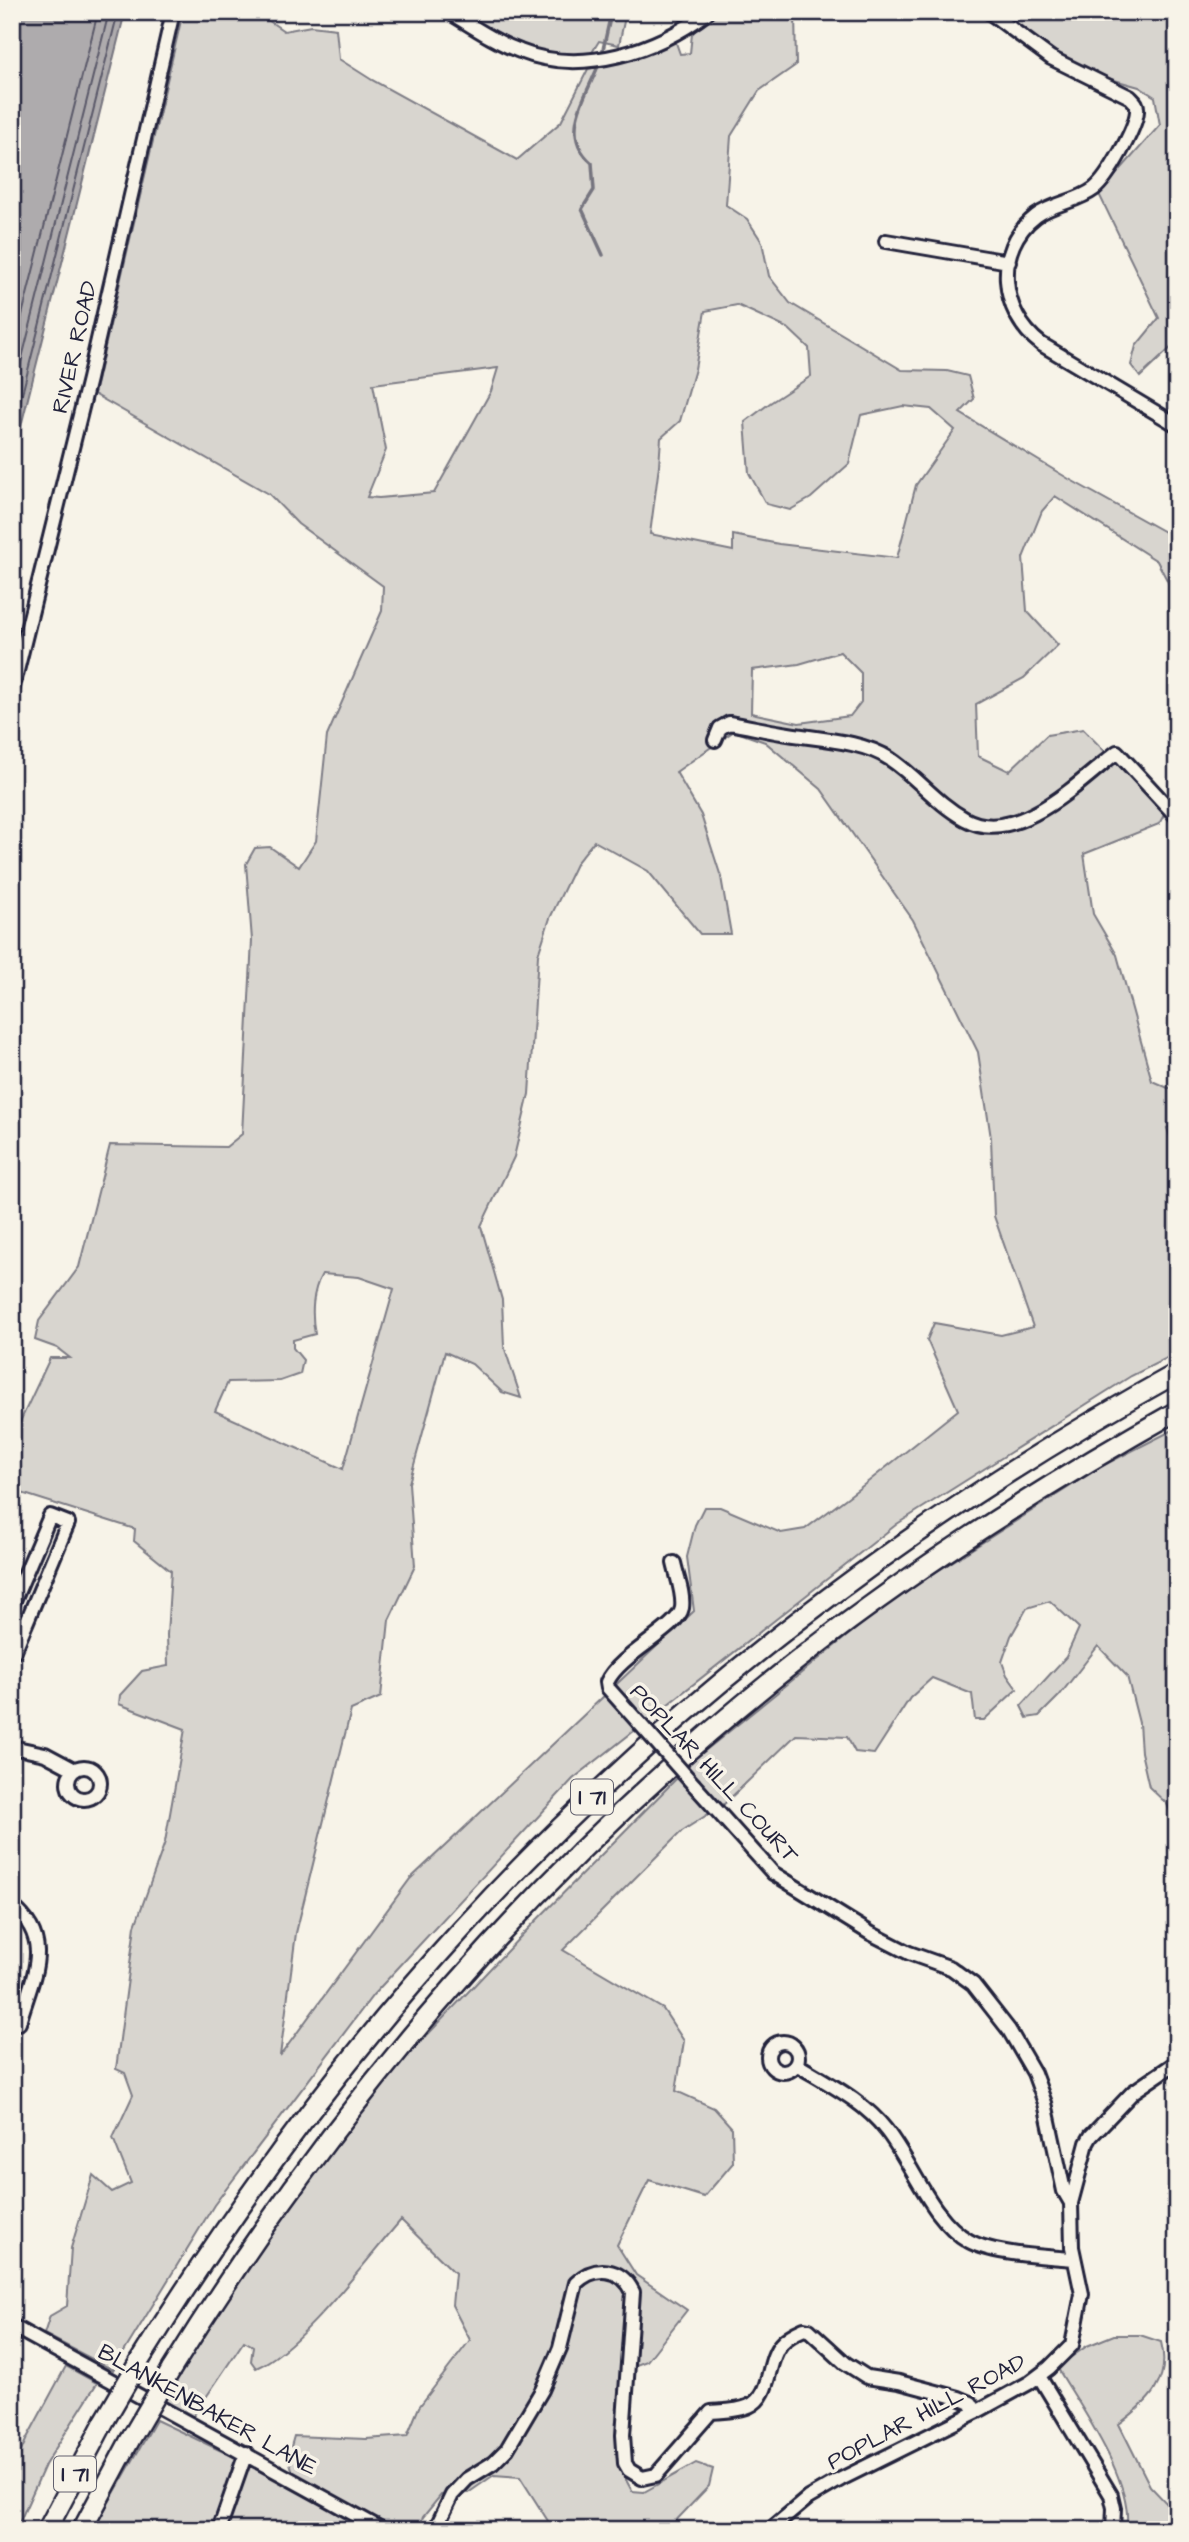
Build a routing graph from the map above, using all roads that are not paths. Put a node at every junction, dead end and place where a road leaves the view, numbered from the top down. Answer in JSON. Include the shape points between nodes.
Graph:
{"nodes":[{"id":1,"x":173,"y":12,"type":"edge"},
{"id":2,"x":449,"y":12,"type":"edge"},
{"id":3,"x":708,"y":12,"type":"edge"},
{"id":4,"x":989,"y":12,"type":"edge"},
{"id":5,"x":886,"y":241,"type":"dead end"},
{"id":6,"x":1009,"y":262,"type":"junction"},
{"id":7,"x":1177,"y":425,"type":"edge"},
{"id":8,"x":12,"y":691,"type":"edge"},
{"id":9,"x":715,"y":740,"type":"dead end"},
{"id":10,"x":1177,"y":817,"type":"edge"},
{"id":11,"x":1177,"y":1373,"type":"edge"},
{"id":12,"x":1177,"y":1411,"type":"edge"},
{"id":13,"x":674,"y":1563,"type":"dead end"},
{"id":14,"x":17,"y":1578,"type":"edge"},
{"id":15,"x":41,"y":1588,"type":"junction"},
{"id":16,"x":12,"y":1605,"type":"edge"},
{"id":17,"x":12,"y":1652,"type":"edge"},
{"id":18,"x":12,"y":1748,"type":"edge"},
{"id":19,"x":75,"y":1770,"type":"dead end"},
{"id":20,"x":12,"y":1906,"type":"edge"},
{"id":21,"x":19,"y":2023,"type":"dead end"},
{"id":22,"x":1177,"y":2062,"type":"edge"},
{"id":23,"x":796,"y":2064,"type":"dead end"},
{"id":24,"x":1072,"y":2203,"type":"junction"},
{"id":25,"x":1074,"y":2259,"type":"junction"},
{"id":26,"x":12,"y":2326,"type":"edge"},
{"id":27,"x":1039,"y":2376,"type":"junction"},
{"id":28,"x":976,"y":2412,"type":"junction"},
{"id":29,"x":246,"y":2454,"type":"junction"},
{"id":30,"x":47,"y":2530,"type":"edge"},
{"id":31,"x":82,"y":2530,"type":"edge"},
{"id":32,"x":219,"y":2530,"type":"edge"},
{"id":33,"x":383,"y":2530,"type":"edge"},
{"id":34,"x":435,"y":2530,"type":"edge"},
{"id":35,"x":769,"y":2530,"type":"edge"},
{"id":36,"x":1113,"y":2530,"type":"edge"}],
"edges":[{"from":1,"to":8,"type":"street","name":"RIVER ROAD"},
{"from":2,"to":3,"type":"street","via":[[522,52],[564,61],[594,60],[655,42]]},
{"from":4,"to":6,"type":"street","via":[[1051,58],[1130,97],[1138,112],[1105,178],[1091,191],[1029,222],[1015,240]]},
{"from":5,"to":6,"type":"street"},
{"from":6,"to":7,"type":"street","via":[[1009,302],[1031,336]]},
{"from":9,"to":10,"type":"street","via":[[720,729],[730,723],[864,748],[889,758],[930,795],[985,826],[1014,822],[1044,809],[1117,752]]},
{"from":11,"to":30,"type":"highway","number":"I 71","bridge":true,"via":[[990,1485],[843,1587],[744,1663],[604,1785],[531,1857],[463,1928],[343,2069],[238,2208],[140,2360]]},
{"from":12,"to":31,"type":"highway","number":"I 71","bridge":true,"via":[[1016,1506],[903,1582],[763,1688],[636,1798],[496,1940],[351,2108],[262,2229],[171,2370]]},
{"from":13,"to":24,"type":"street","name":"POPLAR HILL COURT","bridge":true,"via":[[682,1602],[678,1616],[620,1663],[608,1688],[773,1873],[879,1938],[951,1968],[973,1984],[1009,2030],[1034,2073],[1064,2190]]},
{"from":14,"to":15,"type":"street"},
{"from":14,"to":15,"type":"street","via":[[50,1516],[68,1523]]},
{"from":14,"to":16,"type":"street"},
{"from":15,"to":17,"type":"street"},
{"from":18,"to":19,"type":"street","via":[[45,1754]]},
{"from":20,"to":21,"type":"street","via":[[29,1923],[38,1952]]},
{"from":22,"to":24,"type":"street","name":"POPLAR HILL ROAD","via":[[1133,2092],[1091,2136]]},
{"from":23,"to":25,"type":"street","via":[[862,2106],[885,2128],[943,2219],[968,2241],[991,2249]]},
{"from":24,"to":25,"type":"street","name":"POPLAR HILL ROAD"},
{"from":25,"to":27,"type":"street","name":"POPLAR HILL ROAD","via":[[1082,2294],[1072,2345]]},
{"from":26,"to":29,"type":"street","name":"BLANKENBAKER LANE"},
{"from":27,"to":28,"type":"street","name":"POPLAR HILL ROAD"},
{"from":27,"to":36,"type":"street","via":[[1111,2495]]},
{"from":28,"to":34,"type":"street","via":[[960,2398],[867,2377],[804,2329],[780,2345],[765,2387],[752,2405],[712,2412],[656,2475],[635,2476],[625,2463],[622,2435],[633,2292],[617,2273],[599,2270],[576,2283],[560,2348],[542,2390],[507,2449],[452,2495]]},
{"from":28,"to":35,"type":"street","name":"POPLAR HILL ROAD","via":[[841,2479],[808,2498]]},
{"from":29,"to":32,"type":"street"},
{"from":29,"to":33,"type":"street","name":"BLANKENBAKER LANE"}]}
